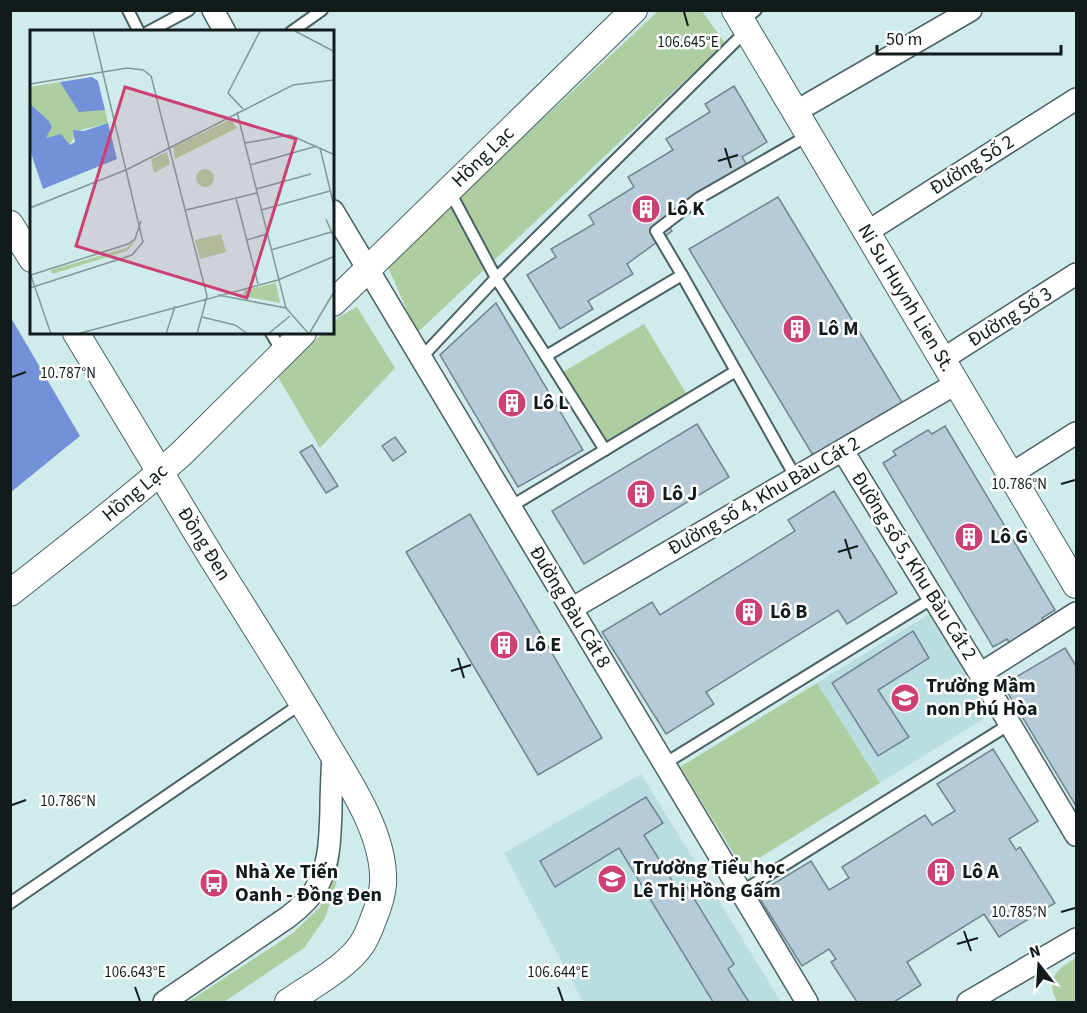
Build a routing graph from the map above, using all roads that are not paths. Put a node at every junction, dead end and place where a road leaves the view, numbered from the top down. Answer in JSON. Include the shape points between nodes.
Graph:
{"nodes":[{"id":1,"x":128,"y":10,"type":"edge"},
{"id":2,"x":189,"y":10,"type":"edge"},
{"id":3,"x":213,"y":10,"type":"edge"},
{"id":4,"x":322,"y":10,"type":"edge"},
{"id":5,"x":634,"y":10,"type":"edge"},
{"id":6,"x":971,"y":10,"type":"edge"},
{"id":7,"x":745,"y":18,"type":"edge"},
{"id":8,"x":139,"y":30,"type":"edge"},
{"id":9,"x":152,"y":30,"type":"edge"},
{"id":10,"x":224,"y":30,"type":"edge"},
{"id":11,"x":294,"y":30,"type":"edge"},
{"id":12,"x":1077,"y":99,"type":"edge"},
{"id":13,"x":795,"y":112,"type":"junction"},
{"id":14,"x":809,"y":135,"type":"junction"},
{"id":15,"x":449,"y":190,"type":"junction"},
{"id":16,"x":334,"y":213,"type":"edge"},
{"id":17,"x":10,"y":224,"type":"edge"},
{"id":18,"x":867,"y":232,"type":"junction"},
{"id":19,"x":30,"y":256,"type":"edge"},
{"id":20,"x":368,"y":269,"type":"junction"},
{"id":21,"x":1077,"y":274,"type":"edge"},
{"id":22,"x":682,"y":275,"type":"junction"},
{"id":23,"x":496,"y":278,"type":"junction"},
{"id":24,"x":334,"y":302,"type":"edge"},
{"id":25,"x":77,"y":334,"type":"edge"},
{"id":26,"x":300,"y":334,"type":"edge"},
{"id":27,"x":277,"y":343,"type":"edge"},
{"id":28,"x":546,"y":356,"type":"junction"},
{"id":29,"x":421,"y":358,"type":"junction"},
{"id":30,"x":943,"y":359,"type":"junction"},
{"id":31,"x":736,"y":371,"type":"junction"},
{"id":32,"x":957,"y":383,"type":"junction"},
{"id":33,"x":1077,"y":433,"type":"edge"},
{"id":34,"x":605,"y":450,"type":"junction"},
{"id":35,"x":843,"y":451,"type":"junction"},
{"id":36,"x":160,"y":472,"type":"junction"},
{"id":37,"x":1011,"y":474,"type":"junction"},
{"id":38,"x":796,"y":478,"type":"junction"},
{"id":39,"x":510,"y":507,"type":"junction"},
{"id":40,"x":1077,"y":585,"type":"edge"},
{"id":41,"x":10,"y":593,"type":"edge"},
{"id":42,"x":933,"y":598,"type":"junction"},
{"id":43,"x":572,"y":609,"type":"junction"},
{"id":44,"x":1077,"y":613,"type":"edge"},
{"id":45,"x":980,"y":674,"type":"junction"},
{"id":46,"x":302,"y":702,"type":"junction"},
{"id":47,"x":1010,"y":724,"type":"junction"},
{"id":48,"x":333,"y":754,"type":"junction"},
{"id":49,"x":664,"y":764,"type":"junction"},
{"id":50,"x":1077,"y":835,"type":"edge"},
{"id":51,"x":741,"y":892,"type":"junction"},
{"id":52,"x":10,"y":903,"type":"edge"},
{"id":53,"x":1077,"y":939,"type":"edge"},
{"id":54,"x":164,"y":1002,"type":"edge"},
{"id":55,"x":288,"y":1002,"type":"edge"},
{"id":56,"x":807,"y":1002,"type":"edge"},
{"id":57,"x":968,"y":1002,"type":"edge"}],
"edges":[{"from":1,"to":8,"type":"lane"},
{"from":2,"to":9,"type":"lane"},
{"from":3,"to":10,"type":"street"},
{"from":4,"to":11,"type":"lane"},
{"from":5,"to":15,"type":"street","name":"Hồng Lạc"},
{"from":6,"to":13,"type":"street"},
{"from":7,"to":13,"type":"street","name":"Ni Su Huynh Lien St."},
{"from":7,"to":23,"type":"lane"},
{"from":12,"to":18,"type":"street","name":"Đường Số 2"},
{"from":13,"to":14,"type":"street","name":"Ni Su Huynh Lien St."},
{"from":14,"to":18,"type":"street","name":"Ni Su Huynh Lien St."},
{"from":14,"to":22,"type":"lane","via":[[699,198],[656,231]]},
{"from":15,"to":20,"type":"street","name":"Hồng Lạc"},
{"from":15,"to":23,"type":"lane"},
{"from":16,"to":20,"type":"street","name":"Đường Bàu Cát 8"},
{"from":17,"to":19,"type":"street"},
{"from":18,"to":30,"type":"street","name":"Ni Su Huynh Lien St."},
{"from":20,"to":24,"type":"street","name":"Hồng Lạc"},
{"from":20,"to":29,"type":"street","name":"Đường Bàu Cát 8"},
{"from":21,"to":30,"type":"street","name":"Đường Số 3"},
{"from":22,"to":28,"type":"lane"},
{"from":22,"to":31,"type":"lane"},
{"from":23,"to":28,"type":"lane"},
{"from":23,"to":29,"type":"lane"},
{"from":25,"to":36,"type":"street","name":"Đồng Đen"},
{"from":26,"to":27,"type":"street","name":"Hồng Lạc"},
{"from":27,"to":36,"type":"street","name":"Hồng Lạc","via":[[196,439]]},
{"from":28,"to":34,"type":"lane"},
{"from":29,"to":39,"type":"street","name":"Đường Bàu Cát 8"},
{"from":30,"to":32,"type":"street","name":"Ni Su Huynh Lien St."},
{"from":31,"to":34,"type":"lane"},
{"from":31,"to":38,"type":"lane"},
{"from":32,"to":35,"type":"street","name":"Đường số 4, Khu Bàu Cát 2"},
{"from":32,"to":37,"type":"street","name":"Ni Su Huynh Lien St."},
{"from":33,"to":37,"type":"street"},
{"from":34,"to":39,"type":"lane"},
{"from":35,"to":38,"type":"street","name":"Đường số 4, Khu Bàu Cát 2"},
{"from":35,"to":42,"type":"street","name":"Đường số 5, Khu Bàu Cát 2"},
{"from":36,"to":41,"type":"street","name":"Hồng Lạc"},
{"from":36,"to":46,"type":"street","name":"Đồng Đen"},
{"from":37,"to":40,"type":"street","name":"Ni Su Huynh Lien St."},
{"from":38,"to":43,"type":"street","name":"Đường số 4, Khu Bàu Cát 2"},
{"from":39,"to":43,"type":"street","name":"Đường Bàu Cát 8"},
{"from":42,"to":45,"type":"street","name":"Đường số 5, Khu Bàu Cát 2"},
{"from":42,"to":49,"type":"lane"},
{"from":43,"to":49,"type":"street","name":"Đường Bàu Cát 8"},
{"from":44,"to":45,"type":"street"},
{"from":45,"to":47,"type":"street","name":"Đường số 5, Khu Bàu Cát 2"},
{"from":46,"to":48,"type":"street","name":"Đồng Đen"},
{"from":46,"to":52,"type":"lane"},
{"from":47,"to":50,"type":"street","name":"Đường số 5, Khu Bàu Cát 2"},
{"from":47,"to":51,"type":"lane"},
{"from":48,"to":54,"type":"street","via":[[330,838],[326,865],[314,891],[288,917]]},
{"from":48,"to":55,"type":"street","name":"Đồng Đen","via":[[369,821],[383,885],[361,945],[340,966]]},
{"from":49,"to":51,"type":"street","name":"Đường Bàu Cát 8"},
{"from":51,"to":56,"type":"street","name":"Đường Bàu Cát 8"},
{"from":53,"to":57,"type":"street"}]}
